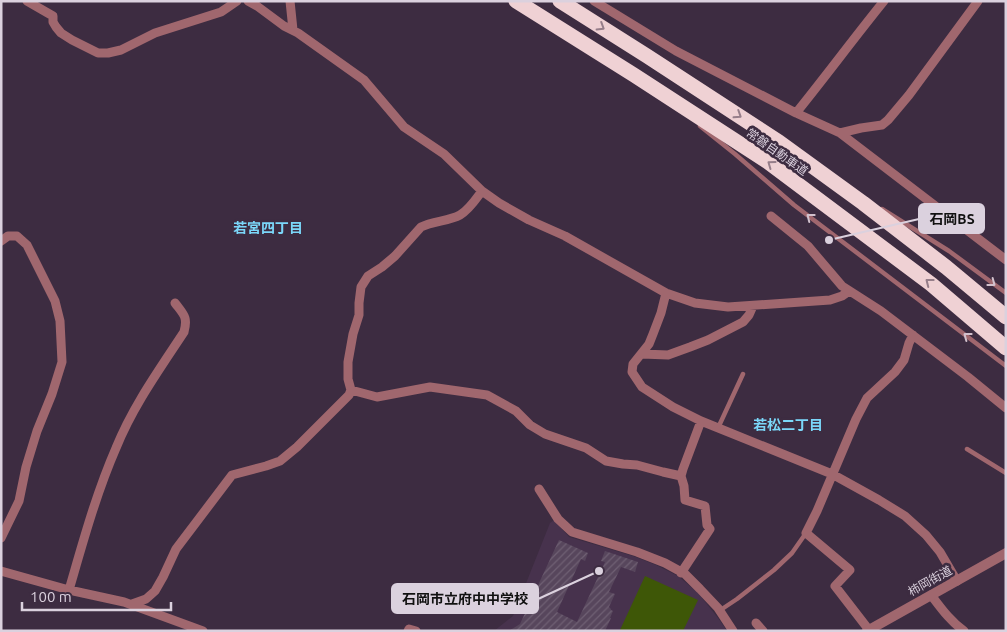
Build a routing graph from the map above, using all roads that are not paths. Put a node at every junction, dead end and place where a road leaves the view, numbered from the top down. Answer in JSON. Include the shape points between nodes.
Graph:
{"nodes":[{"id":1,"x":27,"y":1,"type":"edge"},
{"id":2,"x":236,"y":1,"type":"edge"},
{"id":3,"x":248,"y":1,"type":"edge"},
{"id":4,"x":290,"y":1,"type":"edge"},
{"id":5,"x":516,"y":1,"type":"edge"},
{"id":6,"x":560,"y":1,"type":"edge"},
{"id":7,"x":594,"y":1,"type":"edge"},
{"id":8,"x":884,"y":1,"type":"edge"},
{"id":9,"x":978,"y":1,"type":"edge"},
{"id":10,"x":293,"y":30,"type":"junction"},
{"id":11,"x":634,"y":75,"type":"junction"},
{"id":12,"x":796,"y":113,"type":"junction"},
{"id":13,"x":686,"y":115,"type":"dead end"},
{"id":14,"x":693,"y":121,"type":"dead end"},
{"id":15,"x":840,"y":133,"type":"junction"},
{"id":16,"x":805,"y":160,"type":"junction"},
{"id":17,"x":482,"y":191,"type":"junction"},
{"id":18,"x":872,"y":202,"type":"dead end"},
{"id":19,"x":880,"y":207,"type":"dead end"},
{"id":20,"x":771,"y":216,"type":"dead end"},
{"id":21,"x":1,"y":241,"type":"edge"},
{"id":22,"x":1006,"y":260,"type":"edge"},
{"id":23,"x":848,"y":291,"type":"junction"},
{"id":24,"x":666,"y":293,"type":"junction"},
{"id":25,"x":1006,"y":293,"type":"edge"},
{"id":26,"x":175,"y":303,"type":"dead end"},
{"id":27,"x":753,"y":306,"type":"junction"},
{"id":28,"x":1006,"y":317,"type":"edge"},
{"id":29,"x":913,"y":336,"type":"junction"},
{"id":30,"x":1006,"y":348,"type":"edge"},
{"id":31,"x":642,"y":354,"type":"junction"},
{"id":32,"x":1006,"y":366,"type":"edge"},
{"id":33,"x":743,"y":374,"type":"dead end"},
{"id":34,"x":351,"y":390,"type":"junction"},
{"id":35,"x":1006,"y":408,"type":"edge"},
{"id":36,"x":701,"y":421,"type":"junction"},
{"id":37,"x":718,"y":428,"type":"junction"},
{"id":38,"x":968,"y":449,"type":"dead end"},
{"id":39,"x":1006,"y":473,"type":"edge"},
{"id":40,"x":832,"y":474,"type":"junction"},
{"id":41,"x":682,"y":476,"type":"junction"},
{"id":42,"x":539,"y":490,"type":"dead end"},
{"id":43,"x":806,"y":533,"type":"junction"},
{"id":44,"x":1,"y":538,"type":"edge"},
{"id":45,"x":1006,"y":553,"type":"edge"},
{"id":46,"x":1,"y":570,"type":"edge"},
{"id":47,"x":681,"y":572,"type":"junction"},
{"id":48,"x":957,"y":581,"type":"junction"},
{"id":49,"x":69,"y":590,"type":"junction"},
{"id":50,"x":931,"y":595,"type":"junction"},
{"id":51,"x":132,"y":604,"type":"junction"},
{"id":52,"x":719,"y":611,"type":"junction"},
{"id":53,"x":756,"y":622,"type":"dead end"},
{"id":54,"x":868,"y":630,"type":"edge"},
{"id":55,"x":203,"y":631,"type":"edge"},
{"id":56,"x":408,"y":631,"type":"edge"},
{"id":57,"x":416,"y":631,"type":"edge"},
{"id":58,"x":732,"y":631,"type":"edge"},
{"id":59,"x":763,"y":631,"type":"edge"},
{"id":60,"x":964,"y":631,"type":"edge"}],
"edges":[{"from":1,"to":2,"type":"street","via":[[53,16],[53,22],[61,33],[98,53],[121,50],[155,33],[221,12]]},
{"from":3,"to":10,"type":"street"},
{"from":4,"to":10,"type":"street"},
{"from":5,"to":11,"type":"highway","name":"常磐自動車道"},
{"from":6,"to":16,"type":"highway","name":"常磐自動車道","one_way":true},
{"from":7,"to":12,"type":"street","via":[[676,51]]},
{"from":8,"to":12,"type":"street"},
{"from":9,"to":15,"type":"street","via":[[888,120],[882,125]]},
{"from":10,"to":17,"type":"street","via":[[364,80],[404,127],[444,154]]},
{"from":11,"to":13,"type":"lane"},
{"from":30,"to":11,"type":"highway","name":"常磐自動車道","one_way":true,"via":[[931,284],[768,162]]},
{"from":12,"to":15,"type":"street"},
{"from":32,"to":14,"type":"lane","one_way":true,"via":[[794,205]]},
{"from":15,"to":22,"type":"street"},
{"from":16,"to":18,"type":"lane"},
{"from":16,"to":28,"type":"highway","name":"常磐自動車道"},
{"from":17,"to":24,"type":"street","via":[[514,212],[565,236]]},
{"from":17,"to":34,"type":"street","via":[[463,214],[421,227],[395,256],[364,281],[359,293],[359,315],[348,362]]},
{"from":19,"to":25,"type":"lane","one_way":true,"via":[[949,251]]},
{"from":20,"to":23,"type":"street","via":[[808,246]]},
{"from":21,"to":44,"type":"street","via":[[8,236],[18,236],[27,245],[55,301],[60,320],[62,362],[37,431],[19,501]]},
{"from":23,"to":27,"type":"street","via":[[830,300]]},
{"from":23,"to":29,"type":"street"},
{"from":24,"to":27,"type":"street","via":[[695,303]]},
{"from":24,"to":31,"type":"street","via":[[661,314]]},
{"from":26,"to":49,"type":"street","via":[[186,317],[184,332],[140,399],[116,446]]},
{"from":27,"to":31,"type":"street","via":[[743,322],[690,348],[668,354]]},
{"from":29,"to":35,"type":"street"},
{"from":29,"to":40,"type":"street","via":[[904,360],[867,398]]},
{"from":31,"to":36,"type":"street","via":[[632,369],[642,387]]},
{"from":33,"to":37,"type":"lane"},
{"from":34,"to":41,"type":"street","via":[[377,397],[430,388],[487,396],[516,411],[545,434],[586,448],[606,461]]},
{"from":34,"to":51,"type":"street","via":[[298,447],[280,461],[232,475],[176,548],[155,591],[146,599]]},
{"from":36,"to":37,"type":"street"},
{"from":36,"to":41,"type":"street"},
{"from":37,"to":40,"type":"street"},
{"from":38,"to":39,"type":"lane"},
{"from":40,"to":43,"type":"street"},
{"from":40,"to":48,"type":"street","via":[[905,516],[940,552]]},
{"from":41,"to":47,"type":"street","via":[[685,500],[705,506],[710,529]]},
{"from":42,"to":47,"type":"street","via":[[558,519],[572,532],[637,552]]},
{"from":43,"to":52,"type":"lane","via":[[774,570]]},
{"from":43,"to":54,"type":"street","via":[[850,570],[835,586]]},
{"from":45,"to":48,"type":"street","name":"柿岡街道"},
{"from":46,"to":49,"type":"street"},
{"from":47,"to":52,"type":"street"},
{"from":48,"to":50,"type":"street","name":"柿岡街道"},
{"from":49,"to":51,"type":"street"},
{"from":50,"to":54,"type":"street","name":"柿岡街道"},
{"from":50,"to":60,"type":"street","via":[[943,612]]},
{"from":51,"to":55,"type":"street"},
{"from":52,"to":58,"type":"street"},
{"from":53,"to":59,"type":"street"},
{"from":56,"to":57,"type":"street"}]}
